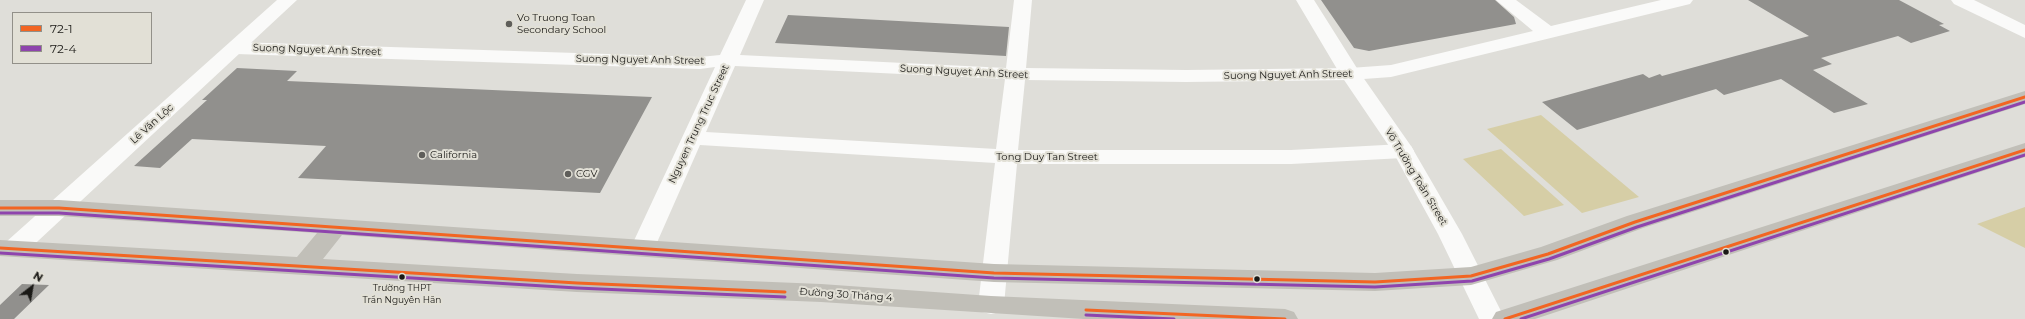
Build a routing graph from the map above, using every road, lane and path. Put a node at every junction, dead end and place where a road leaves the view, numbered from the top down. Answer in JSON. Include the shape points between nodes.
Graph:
{"nodes":[{"id":1,"x":288,"y":0,"type":"edge"},
{"id":2,"x":755,"y":0,"type":"edge"},
{"id":3,"x":1024,"y":0,"type":"edge"},
{"id":4,"x":1305,"y":0,"type":"edge"},
{"id":5,"x":1505,"y":0,"type":"edge"},
{"id":6,"x":1684,"y":0,"type":"edge"},
{"id":7,"x":1960,"y":0,"type":"edge"},
{"id":8,"x":2025,"y":32,"type":"edge"},
{"id":9,"x":1548,"y":34,"type":"junction"},
{"id":10,"x":236,"y":48,"type":"junction"},
{"id":11,"x":728,"y":60,"type":"junction"},
{"id":12,"x":1015,"y":74,"type":"junction"},
{"id":13,"x":1350,"y":74,"type":"junction"},
{"id":14,"x":2025,"y":97,"type":"edge"},
{"id":15,"x":692,"y":138,"type":"junction"},
{"id":16,"x":2025,"y":150,"type":"edge"},
{"id":17,"x":1403,"y":151,"type":"junction"},
{"id":18,"x":1007,"y":157,"type":"junction"},
{"id":19,"x":0,"y":208,"type":"edge"},
{"id":20,"x":59,"y":208,"type":"junction"},
{"id":21,"x":336,"y":226,"type":"junction"},
{"id":22,"x":642,"y":247,"type":"junction"},
{"id":23,"x":8,"y":248,"type":"edge"},
{"id":24,"x":304,"y":266,"type":"junction"},
{"id":25,"x":994,"y":273,"type":"junction"},
{"id":26,"x":1471,"y":276,"type":"junction"},
{"id":27,"x":990,"y":305,"type":"junction"},
{"id":28,"x":1284,"y":319,"type":"edge"},
{"id":29,"x":1492,"y":319,"type":"edge"},
{"id":30,"x":1505,"y":319,"type":"edge"}],
"edges":[{"from":1,"to":10,"type":"street","name":"Lê Văn Lộc"},
{"from":2,"to":11,"type":"street","name":"Nguyen Trung Truc Street"},
{"from":3,"to":12,"type":"street"},
{"from":4,"to":13,"type":"street","name":"Võ Trường Toản Street"},
{"from":5,"to":9,"type":"street"},
{"from":6,"to":9,"type":"street","name":"Suong Nguyet Anh Street"},
{"from":7,"to":8,"type":"street"},
{"from":9,"to":13,"type":"street","name":"Suong Nguyet Anh Street","via":[[1391,71]]},
{"from":10,"to":11,"type":"street","name":"Suong Nguyet Anh Street","via":[[692,62]]},
{"from":10,"to":20,"type":"street","name":"Lê Văn Lộc"},
{"from":11,"to":12,"type":"street","name":"Suong Nguyet Anh Street"},
{"from":11,"to":15,"type":"street","name":"Nguyen Trung Truc Street"},
{"from":12,"to":13,"type":"street","name":"Suong Nguyet Anh Street"},
{"from":12,"to":18,"type":"street"},
{"from":13,"to":17,"type":"street","name":"Võ Trường Toản Street"},
{"from":14,"to":26,"type":"main road","via":[[1635,222],[1548,254]]},
{"from":15,"to":18,"type":"street","name":"Tong Duy Tan Street"},
{"from":15,"to":22,"type":"street","name":"Nguyen Trung Truc Street"},
{"from":16,"to":30,"type":"main road"},
{"from":17,"to":18,"type":"street","name":"Tong Duy Tan Street","via":[[1291,157]]},
{"from":17,"to":26,"type":"street","name":"Võ Trường Toản Street"},
{"from":18,"to":25,"type":"street"},
{"from":19,"to":20,"type":"main road"},
{"from":20,"to":21,"type":"main road"},
{"from":20,"to":23,"type":"street","name":"Lê Văn Lộc"},
{"from":21,"to":22,"type":"main road"},
{"from":21,"to":24,"type":"main road"},
{"from":22,"to":25,"type":"main road"},
{"from":23,"to":24,"type":"main road","name":"Đường 30 Tháng 4"},
{"from":24,"to":27,"type":"main road","name":"Đường 30 Tháng 4","via":[[569,282],[821,293]]},
{"from":25,"to":26,"type":"main road","via":[[1375,282]]},
{"from":25,"to":27,"type":"street"},
{"from":26,"to":29,"type":"street","name":"Võ Trường Toản Street"},
{"from":27,"to":28,"type":"main road","name":"Đường 30 Tháng 4"}]}
